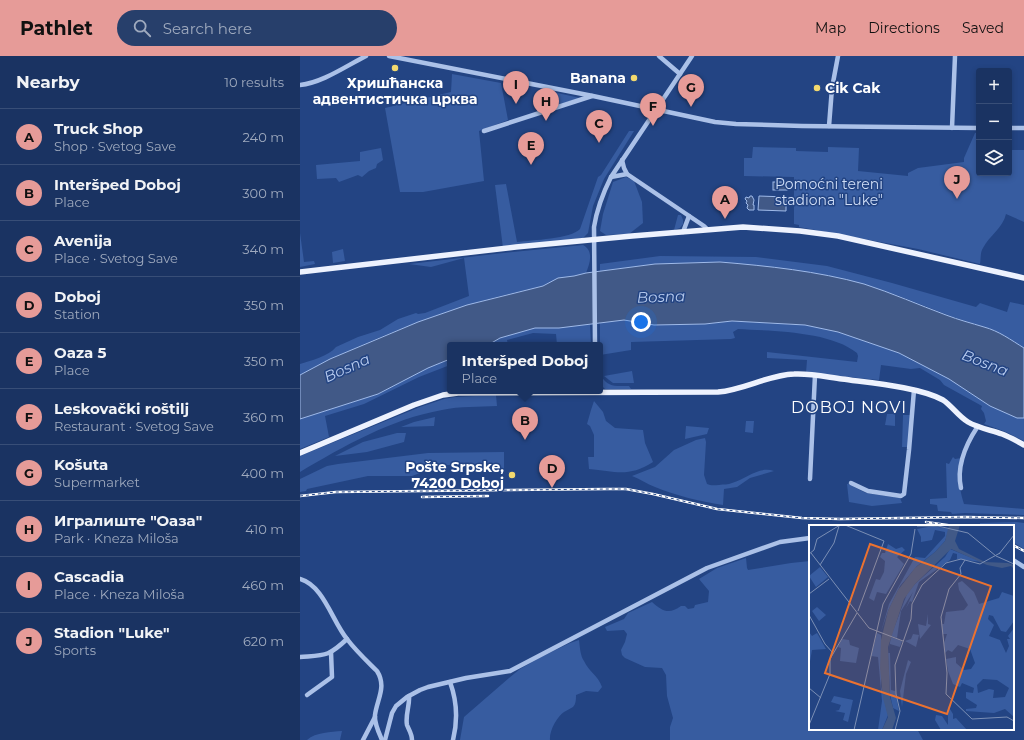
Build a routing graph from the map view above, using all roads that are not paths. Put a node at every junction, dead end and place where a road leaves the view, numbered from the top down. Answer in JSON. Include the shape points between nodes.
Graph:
{"nodes":[{"id":1,"x":366,"y":56,"type":"edge"},
{"id":2,"x":389,"y":56,"type":"edge"},
{"id":3,"x":659,"y":56,"type":"edge"},
{"id":4,"x":692,"y":56,"type":"edge"},
{"id":5,"x":838,"y":56,"type":"edge"},
{"id":6,"x":955,"y":56,"type":"edge"},
{"id":7,"x":414,"y":58,"type":"edge"},
{"id":8,"x":680,"y":74,"type":"junction"},
{"id":9,"x":300,"y":85,"type":"edge"},
{"id":10,"x":593,"y":96,"type":"junction"},
{"id":11,"x":656,"y":109,"type":"junction"},
{"id":12,"x":829,"y":126,"type":"junction"},
{"id":13,"x":952,"y":128,"type":"junction"},
{"id":14,"x":976,"y":128,"type":"edge"},
{"id":15,"x":1012,"y":128,"type":"edge"},
{"id":16,"x":1024,"y":128,"type":"edge"},
{"id":17,"x":484,"y":131,"type":"dead end"},
{"id":18,"x":622,"y":160,"type":"junction"},
{"id":19,"x":627,"y":174,"type":"junction"},
{"id":20,"x":611,"y":177,"type":"junction"},
{"id":21,"x":689,"y":216,"type":"junction"},
{"id":22,"x":707,"y":229,"type":"junction"},
{"id":23,"x":682,"y":232,"type":"junction"},
{"id":24,"x":595,"y":240,"type":"junction"},
{"id":25,"x":300,"y":272,"type":"edge"},
{"id":26,"x":1024,"y":278,"type":"edge"},
{"id":27,"x":595,"y":342,"type":"edge"},
{"id":28,"x":815,"y":375,"type":"junction"},
{"id":29,"x":914,"y":390,"type":"junction"},
{"id":30,"x":603,"y":392,"type":"edge"},
{"id":31,"x":450,"y":394,"type":"edge"},
{"id":32,"x":978,"y":426,"type":"junction"},
{"id":33,"x":1024,"y":445,"type":"edge"},
{"id":34,"x":300,"y":453,"type":"edge"},
{"id":35,"x":810,"y":480,"type":"dead end"},
{"id":36,"x":851,"y":482,"type":"dead end"},
{"id":37,"x":961,"y":488,"type":"dead end"},
{"id":38,"x":809,"y":538,"type":"edge"},
{"id":39,"x":1014,"y":561,"type":"edge"},
{"id":40,"x":1024,"y":567,"type":"edge"},
{"id":41,"x":300,"y":579,"type":"edge"},
{"id":42,"x":347,"y":639,"type":"junction"},
{"id":43,"x":330,"y":652,"type":"junction"},
{"id":44,"x":300,"y":657,"type":"edge"},
{"id":45,"x":450,"y":682,"type":"junction"},
{"id":46,"x":307,"y":695,"type":"dead end"},
{"id":47,"x":409,"y":696,"type":"junction"},
{"id":48,"x":375,"y":717,"type":"junction"},
{"id":49,"x":362,"y":740,"type":"edge"},
{"id":50,"x":382,"y":740,"type":"edge"},
{"id":51,"x":385,"y":740,"type":"edge"},
{"id":52,"x":412,"y":740,"type":"edge"},
{"id":53,"x":453,"y":740,"type":"edge"}],
"edges":[{"from":1,"to":9,"type":"street","via":[[322,78]]},
{"from":2,"to":7,"type":"street"},
{"from":3,"to":8,"type":"street"},
{"from":4,"to":8,"type":"street"},
{"from":5,"to":12,"type":"street"},
{"from":6,"to":13,"type":"street"},
{"from":7,"to":10,"type":"street"},
{"from":8,"to":11,"type":"street"},
{"from":10,"to":11,"type":"street"},
{"from":10,"to":17,"type":"street"},
{"from":11,"to":12,"type":"street","via":[[714,122]]},
{"from":11,"to":18,"type":"street"},
{"from":12,"to":13,"type":"street"},
{"from":13,"to":14,"type":"street"},
{"from":15,"to":16,"type":"street"},
{"from":18,"to":19,"type":"street"},
{"from":18,"to":20,"type":"street"},
{"from":19,"to":20,"type":"street"},
{"from":19,"to":21,"type":"street"},
{"from":20,"to":24,"type":"street","via":[[596,212]]},
{"from":21,"to":22,"type":"street"},
{"from":21,"to":23,"type":"street"},
{"from":22,"to":23,"type":"main road"},
{"from":22,"to":26,"type":"main road","via":[[771,228],[838,236]]},
{"from":23,"to":24,"type":"main road"},
{"from":24,"to":25,"type":"main road"},
{"from":24,"to":27,"type":"street"},
{"from":28,"to":29,"type":"main road"},
{"from":28,"to":30,"type":"main road","via":[[779,376],[721,392]]},
{"from":28,"to":35,"type":"street"},
{"from":29,"to":32,"type":"main road","via":[[943,400],[963,419]]},
{"from":29,"to":36,"type":"street","via":[[904,494],[901,496],[871,492]]},
{"from":31,"to":34,"type":"main road","via":[[414,405]]},
{"from":32,"to":33,"type":"main road"},
{"from":32,"to":37,"type":"street","via":[[962,457]]},
{"from":38,"to":45,"type":"street","via":[[780,542],[707,568],[510,671]]},
{"from":39,"to":40,"type":"street"},
{"from":41,"to":42,"type":"street","via":[[312,585],[320,594]]},
{"from":42,"to":43,"type":"street","via":[[339,648]]},
{"from":42,"to":48,"type":"street","via":[[381,677],[382,685]]},
{"from":43,"to":44,"type":"street"},
{"from":43,"to":46,"type":"street","via":[[332,678]]},
{"from":45,"to":47,"type":"street","via":[[428,687]]},
{"from":45,"to":53,"type":"street","via":[[456,713]]},
{"from":47,"to":51,"type":"street","via":[[396,706],[392,713]]},
{"from":47,"to":52,"type":"street","via":[[407,724]]},
{"from":48,"to":49,"type":"street"},
{"from":48,"to":50,"type":"street"}]}
